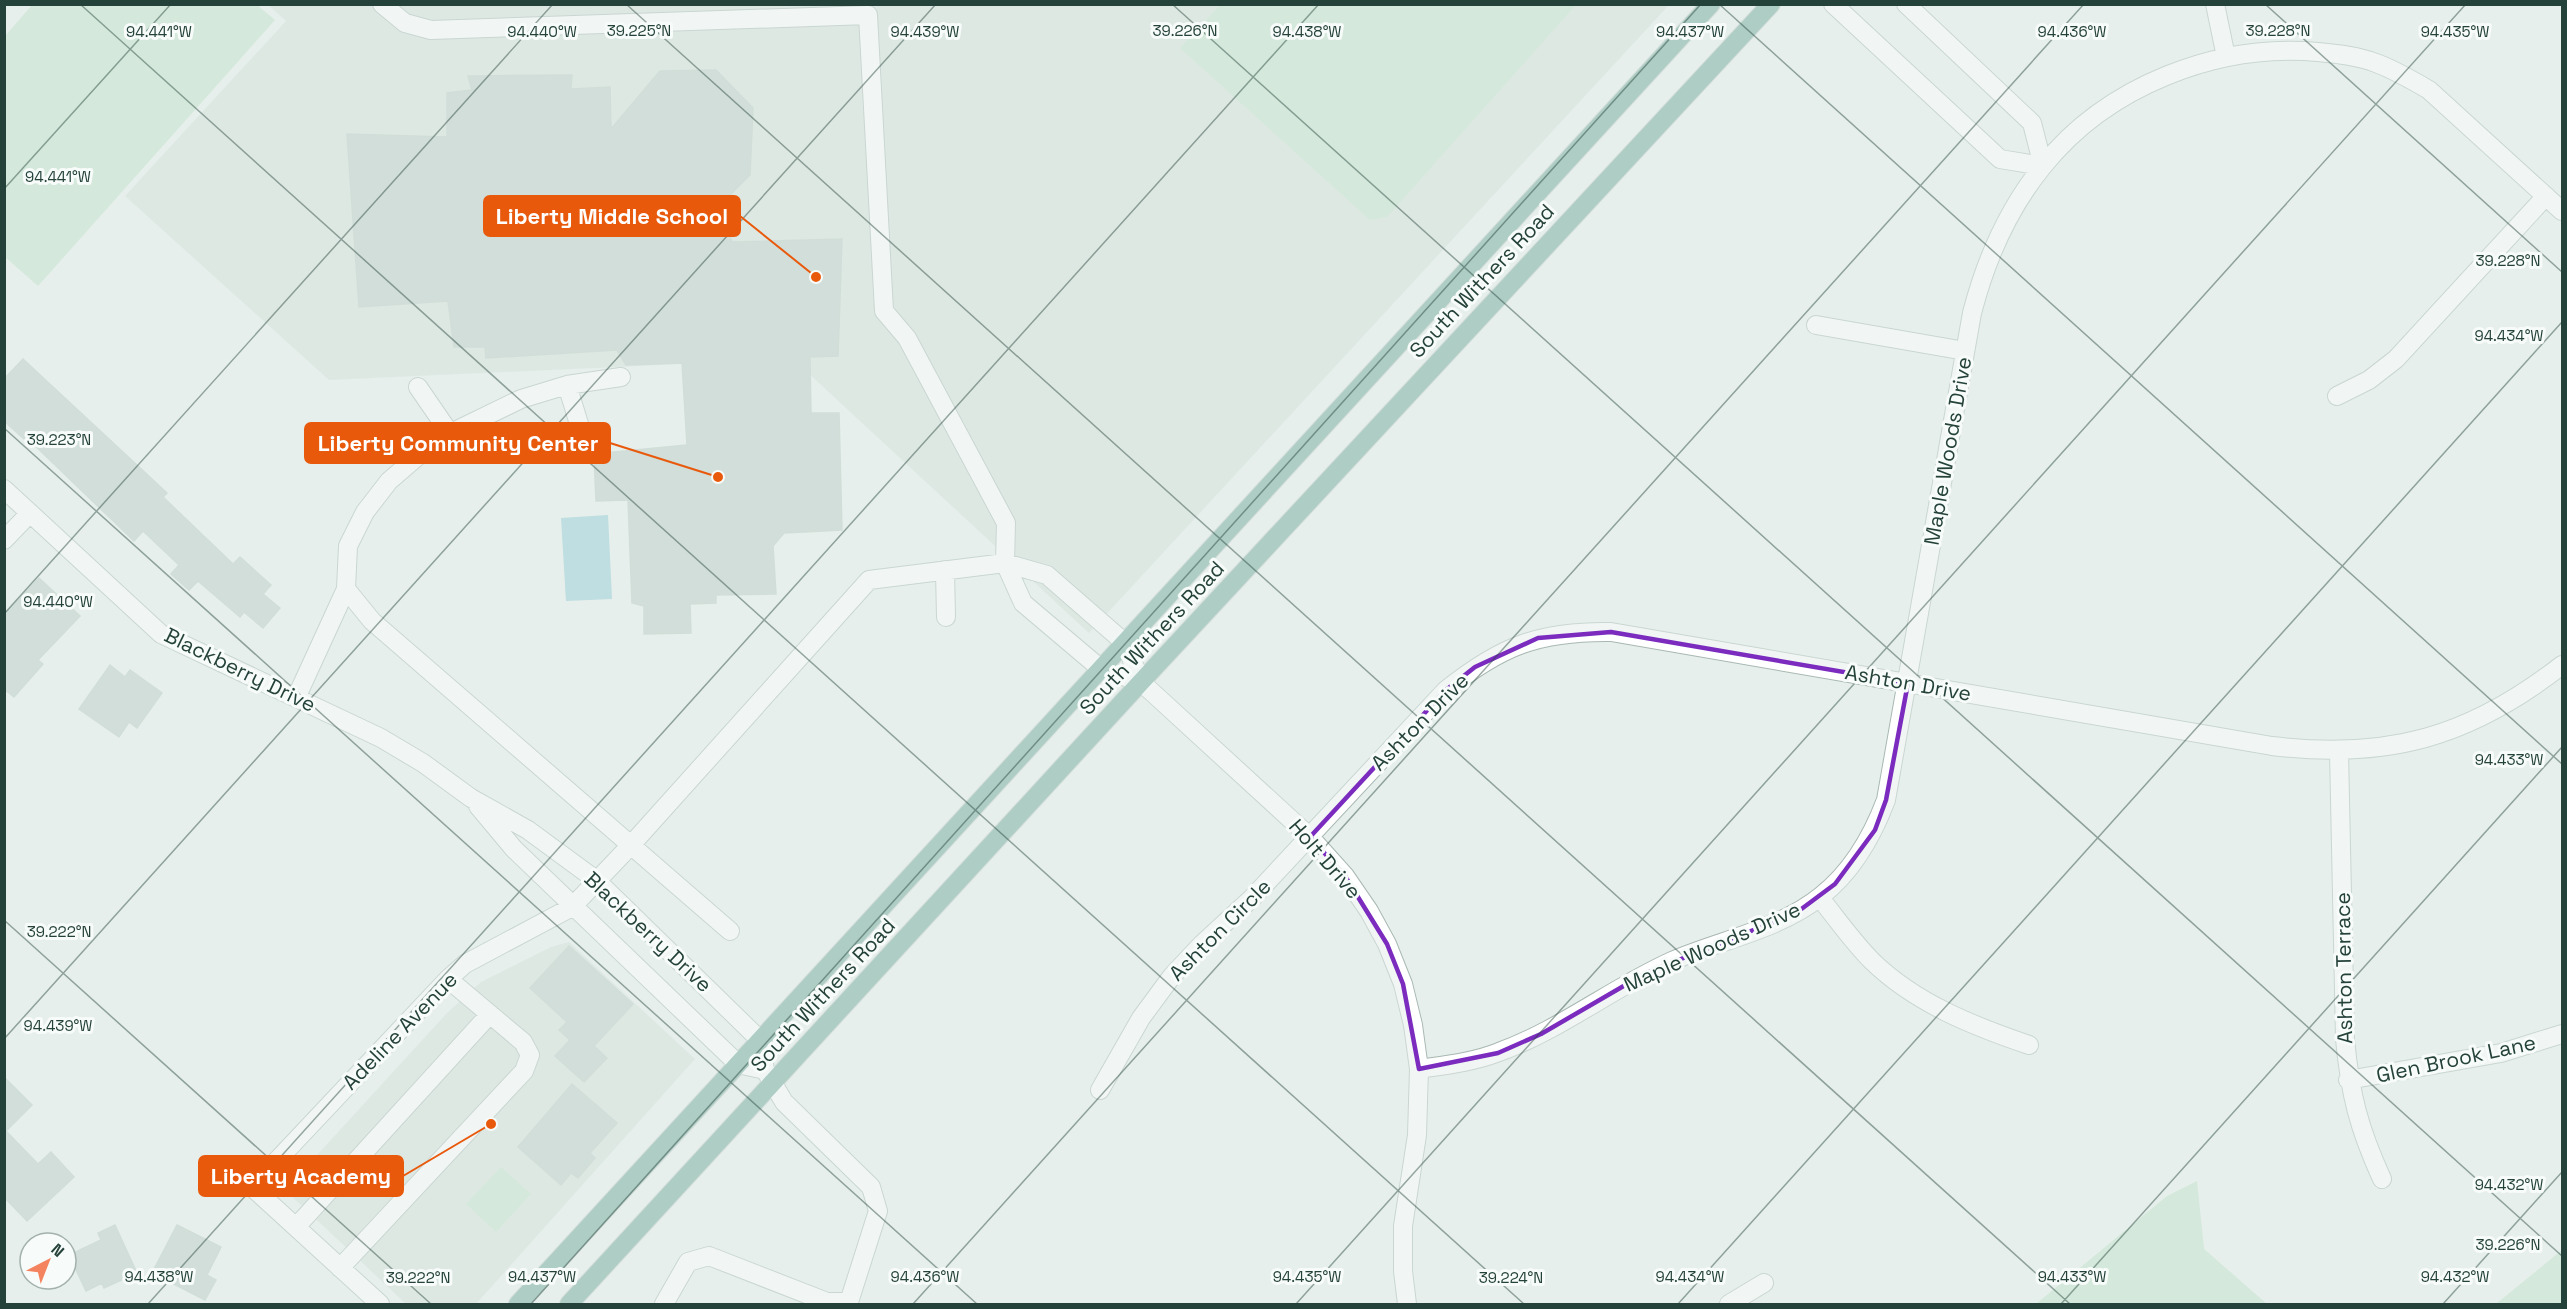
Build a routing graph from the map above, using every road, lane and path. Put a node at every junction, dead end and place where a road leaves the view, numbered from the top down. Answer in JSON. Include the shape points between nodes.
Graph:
{"nodes":[{"id":1,"x":381,"y":4,"type":"edge"},
{"id":2,"x":1711,"y":4,"type":"edge"},
{"id":3,"x":1771,"y":4,"type":"edge"},
{"id":4,"x":1833,"y":4,"type":"edge"},
{"id":5,"x":1906,"y":4,"type":"edge"},
{"id":6,"x":2215,"y":4,"type":"edge"},
{"id":7,"x":801,"y":11,"type":"edge"},
{"id":8,"x":2226,"y":57,"type":"junction"},
{"id":9,"x":2043,"y":166,"type":"junction"},
{"id":10,"x":2546,"y":196,"type":"junction"},
{"id":11,"x":2562,"y":211,"type":"edge"},
{"id":12,"x":1815,"y":325,"type":"dead end"},
{"id":13,"x":1965,"y":351,"type":"junction"},
{"id":14,"x":621,"y":377,"type":"dead end"},
{"id":15,"x":567,"y":385,"type":"junction"},
{"id":16,"x":418,"y":387,"type":"dead end"},
{"id":17,"x":2337,"y":396,"type":"dead end"},
{"id":18,"x":451,"y":435,"type":"junction"},
{"id":19,"x":584,"y":440,"type":"dead end"},
{"id":20,"x":4,"y":489,"type":"edge"},
{"id":21,"x":30,"y":513,"type":"junction"},
{"id":22,"x":4,"y":540,"type":"edge"},
{"id":23,"x":1005,"y":563,"type":"junction"},
{"id":24,"x":945,"y":570,"type":"junction"},
{"id":25,"x":346,"y":589,"type":"junction"},
{"id":26,"x":946,"y":617,"type":"dead end"},
{"id":27,"x":1125,"y":643,"type":"junction"},
{"id":28,"x":2562,"y":665,"type":"edge"},
{"id":29,"x":1101,"y":669,"type":"junction"},
{"id":30,"x":1141,"y":682,"type":"junction"},
{"id":31,"x":1908,"y":683,"type":"junction"},
{"id":32,"x":296,"y":698,"type":"junction"},
{"id":33,"x":2339,"y":751,"type":"junction"},
{"id":34,"x":471,"y":798,"type":"junction"},
{"id":35,"x":1310,"y":837,"type":"junction"},
{"id":36,"x":631,"y":845,"type":"junction"},
{"id":37,"x":596,"y":880,"type":"junction"},
{"id":38,"x":1820,"y":898,"type":"junction"},
{"id":39,"x":572,"y":907,"type":"junction"},
{"id":40,"x":730,"y":931,"type":"dead end"},
{"id":41,"x":448,"y":979,"type":"junction"},
{"id":42,"x":490,"y":1014,"type":"junction"},
{"id":43,"x":2562,"y":1034,"type":"edge"},
{"id":44,"x":760,"y":1040,"type":"junction"},
{"id":45,"x":2029,"y":1045,"type":"dead end"},
{"id":46,"x":738,"y":1064,"type":"junction"},
{"id":47,"x":1419,"y":1069,"type":"junction"},
{"id":48,"x":769,"y":1077,"type":"junction"},
{"id":49,"x":2348,"y":1080,"type":"junction"},
{"id":50,"x":1100,"y":1090,"type":"dead end"},
{"id":51,"x":2382,"y":1179,"type":"dead end"},
{"id":52,"x":296,"y":1227,"type":"junction"},
{"id":53,"x":340,"y":1268,"type":"junction"},
{"id":54,"x":1764,"y":1283,"type":"dead end"},
{"id":55,"x":849,"y":1304,"type":"edge"},
{"id":56,"x":380,"y":1305,"type":"edge"},
{"id":57,"x":518,"y":1305,"type":"edge"},
{"id":58,"x":569,"y":1305,"type":"edge"},
{"id":59,"x":664,"y":1305,"type":"edge"},
{"id":60,"x":1407,"y":1305,"type":"edge"},
{"id":61,"x":1729,"y":1305,"type":"edge"}],
"edges":[{"from":1,"to":7,"type":"street","via":[[405,23],[431,30]]},
{"from":2,"to":27,"type":"main road","name":"South Withers Road"},
{"from":3,"to":30,"type":"main road","name":"South Withers Road"},
{"from":4,"to":9,"type":"street","via":[[2000,159]]},
{"from":5,"to":9,"type":"street","via":[[2032,123]]},
{"from":6,"to":8,"type":"street"},
{"from":7,"to":23,"type":"street","via":[[868,15],[884,311],[907,338],[1006,523]]},
{"from":8,"to":9,"type":"street","name":"Maple Woods Drive","via":[[2185,68],[2114,103],[2082,127]]},
{"from":8,"to":10,"type":"street","name":"Maple Woods Drive","via":[[2297,50],[2343,54],[2394,70],[2429,90]]},
{"from":9,"to":13,"type":"street","name":"Maple Woods Drive","via":[[1997,237],[1981,280]]},
{"from":10,"to":11,"type":"street","name":"Maple Woods Drive"},
{"from":10,"to":17,"type":"street","via":[[2396,359],[2369,380]]},
{"from":12,"to":13,"type":"street"},
{"from":13,"to":31,"type":"street","name":"Maple Woods Drive"},
{"from":14,"to":15,"type":"street"},
{"from":15,"to":18,"type":"street","via":[[521,399]]},
{"from":15,"to":19,"type":"street"},
{"from":16,"to":18,"type":"street"},
{"from":18,"to":25,"type":"street","via":[[389,481],[364,512],[348,546]]},
{"from":20,"to":21,"type":"street","name":"Blackberry Drive"},
{"from":21,"to":22,"type":"street"},
{"from":21,"to":32,"type":"street","name":"Blackberry Drive","via":[[161,634]]},
{"from":23,"to":24,"type":"street","name":"Adeline Avenue"},
{"from":23,"to":27,"type":"street","name":"Holt Drive","via":[[1047,575]]},
{"from":23,"to":29,"type":"street","name":"Holt Drive","via":[[1023,603]]},
{"from":24,"to":26,"type":"street"},
{"from":24,"to":36,"type":"street","name":"Adeline Avenue","via":[[869,580]]},
{"from":25,"to":32,"type":"street"},
{"from":25,"to":36,"type":"street","via":[[372,621]]},
{"from":27,"to":29,"type":"main road","name":"South Withers Road"},
{"from":27,"to":30,"type":"street","name":"Holt Drive"},
{"from":28,"to":33,"type":"street","name":"Ashton Drive","via":[[2508,704],[2464,726],[2389,747]]},
{"from":29,"to":30,"type":"street","name":"Holt Drive"},
{"from":29,"to":44,"type":"main road","name":"South Withers Road"},
{"from":30,"to":35,"type":"street","name":"Holt Drive"},
{"from":30,"to":48,"type":"main road","name":"South Withers Road"},
{"from":31,"to":33,"type":"street","name":"Ashton Drive","via":[[2272,746]]},
{"from":31,"to":35,"type":"street","name":"Ashton Drive","via":[[1611,632],[1574,632],[1538,638],[1506,649],[1474,667],[1446,690]]},
{"from":31,"to":38,"type":"street","name":"Maple Woods Drive","via":[[1886,800],[1875,830],[1856,860]]},
{"from":32,"to":34,"type":"street","name":"Blackberry Drive","via":[[381,738]]},
{"from":33,"to":49,"type":"street","name":"Ashton Terrace"},
{"from":34,"to":37,"type":"street","name":"Blackberry Drive","via":[[528,830]]},
{"from":34,"to":39,"type":"street","name":"Blackberry Drive","via":[[514,849]]},
{"from":35,"to":47,"type":"street","name":"Holt Drive","via":[[1345,876],[1387,944],[1403,984]]},
{"from":35,"to":50,"type":"street","name":"Ashton Circle","via":[[1172,976],[1140,1018]]},
{"from":36,"to":37,"type":"street","name":"Adeline Avenue"},
{"from":36,"to":40,"type":"street"},
{"from":37,"to":39,"type":"street","name":"Adeline Avenue"},
{"from":37,"to":44,"type":"street","name":"Blackberry Drive"},
{"from":38,"to":45,"type":"street","via":[[1854,941],[1892,979],[1979,1028]]},
{"from":38,"to":47,"type":"street","name":"Maple Woods Drive","via":[[1769,925],[1646,973],[1541,1034],[1509,1048],[1457,1064]]},
{"from":39,"to":41,"type":"street","name":"Adeline Avenue","via":[[465,964]]},
{"from":39,"to":46,"type":"street","name":"Blackberry Drive"},
{"from":41,"to":42,"type":"street"},
{"from":41,"to":52,"type":"street","name":"Adeline Avenue","via":[[252,1187]]},
{"from":42,"to":52,"type":"street"},
{"from":42,"to":53,"type":"street","via":[[524,1042],[530,1054],[524,1071]]},
{"from":43,"to":49,"type":"street","name":"Glen Brook Lane","via":[[2500,1053]]},
{"from":44,"to":46,"type":"main road","name":"South Withers Road"},
{"from":44,"to":48,"type":"street"},
{"from":46,"to":48,"type":"street"},
{"from":46,"to":57,"type":"main road","name":"South Withers Road"},
{"from":47,"to":60,"type":"street","name":"Holt Drive","via":[[1417,1135],[1403,1226]]},
{"from":48,"to":55,"type":"street","via":[[784,1102],[871,1187],[878,1211]]},
{"from":48,"to":58,"type":"main road","name":"South Withers Road"},
{"from":49,"to":51,"type":"street","name":"Ashton Terrace","via":[[2364,1137]]},
{"from":52,"to":53,"type":"street"},
{"from":53,"to":56,"type":"street"},
{"from":54,"to":61,"type":"street"},
{"from":55,"to":59,"type":"street","via":[[827,1302],[709,1256],[688,1262]]}]}
